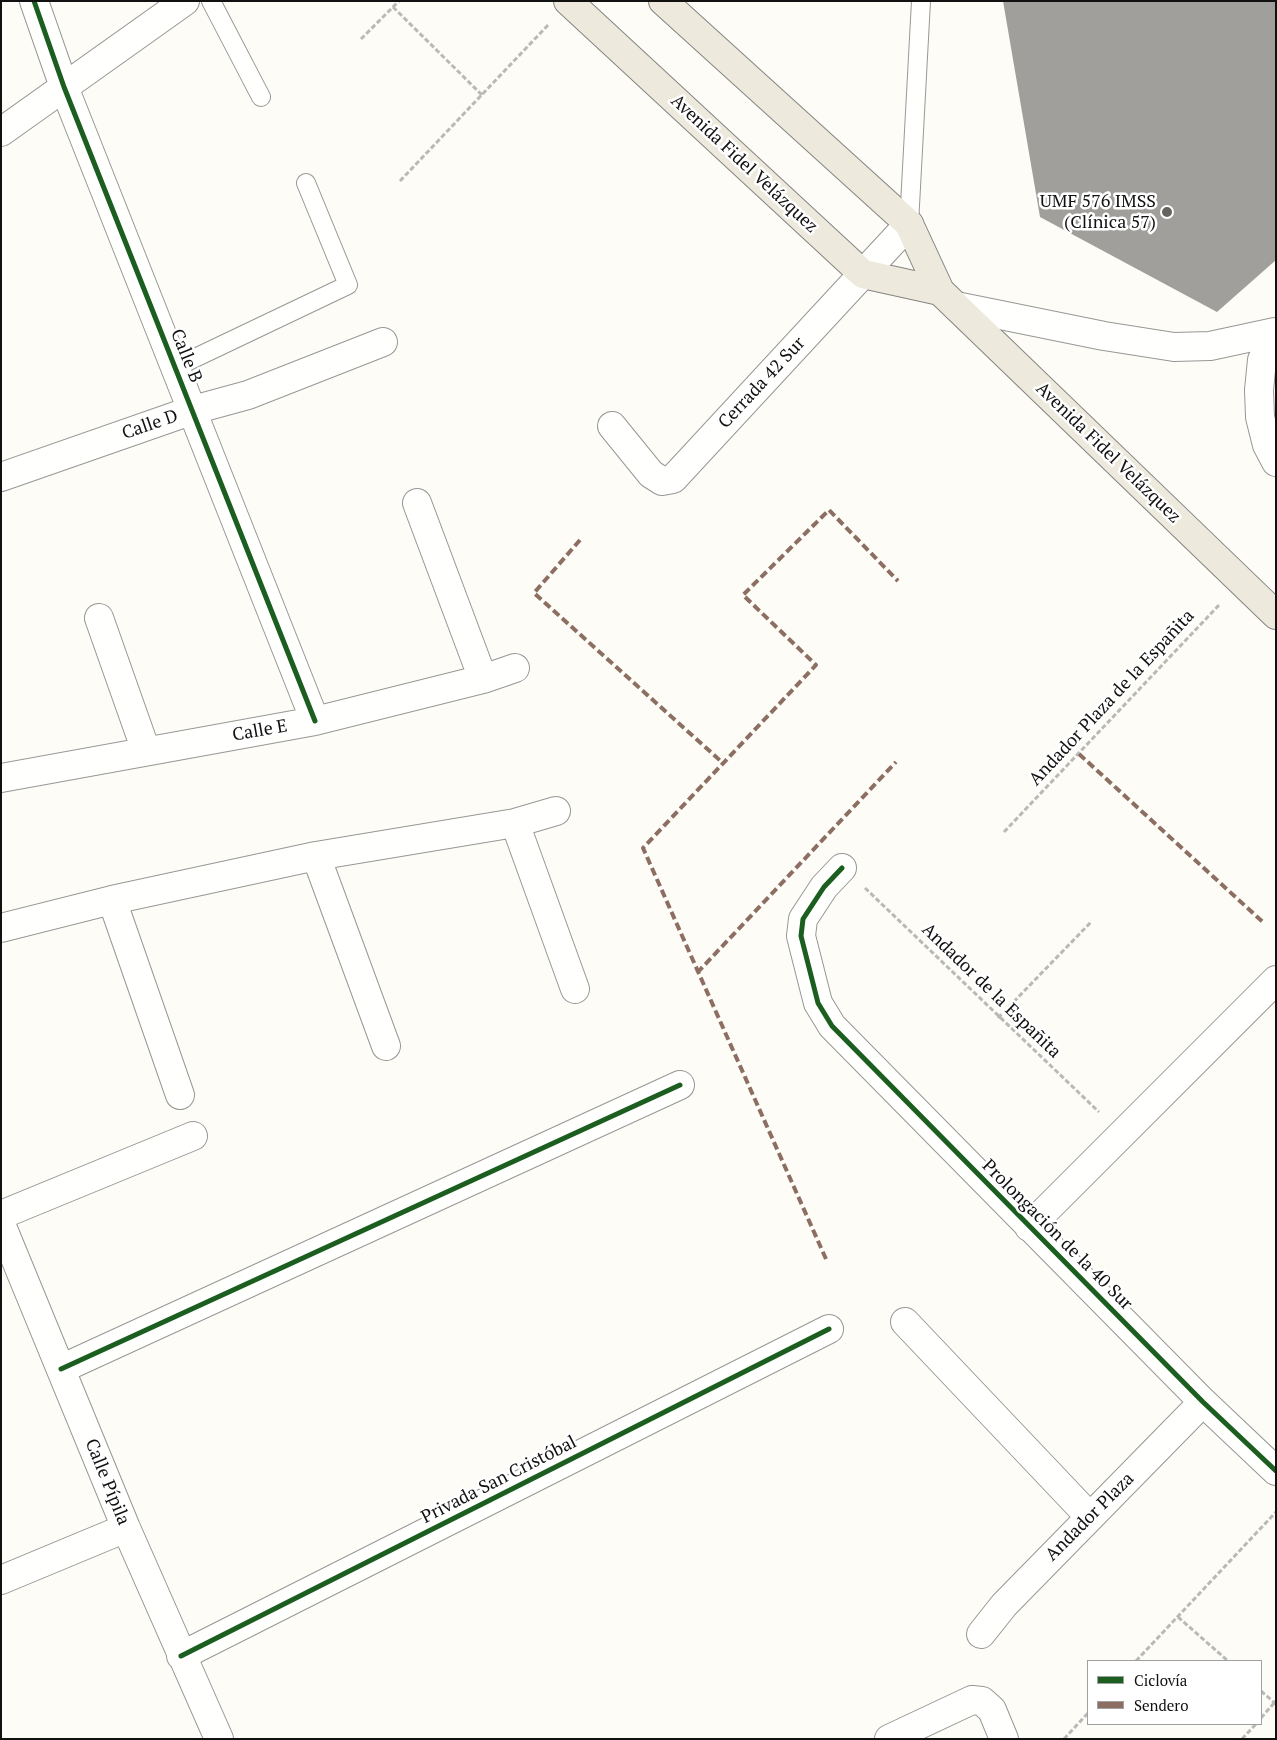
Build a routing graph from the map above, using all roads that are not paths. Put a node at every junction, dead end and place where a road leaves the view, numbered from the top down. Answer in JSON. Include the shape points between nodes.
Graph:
{"nodes":[{"id":1,"x":34,"y":1,"type":"edge"},
{"id":2,"x":185,"y":1,"type":"edge"},
{"id":3,"x":211,"y":1,"type":"edge"},
{"id":4,"x":663,"y":1,"type":"edge"},
{"id":5,"x":921,"y":1,"type":"edge"},
{"id":6,"x":569,"y":2,"type":"edge"},
{"id":7,"x":64,"y":87,"type":"junction"},
{"id":8,"x":261,"y":97,"type":"dead end"},
{"id":9,"x":1,"y":132,"type":"edge"},
{"id":10,"x":306,"y":183,"type":"dead end"},
{"id":11,"x":909,"y":224,"type":"junction"},
{"id":12,"x":863,"y":274,"type":"junction"},
{"id":13,"x":948,"y":299,"type":"junction"},
{"id":14,"x":1276,"y":332,"type":"edge"},
{"id":15,"x":383,"y":342,"type":"dead end"},
{"id":16,"x":176,"y":367,"type":"junction"},
{"id":17,"x":193,"y":410,"type":"junction"},
{"id":18,"x":612,"y":426,"type":"dead end"},
{"id":19,"x":1276,"y":462,"type":"edge"},
{"id":20,"x":1,"y":477,"type":"edge"},
{"id":21,"x":417,"y":503,"type":"dead end"},
{"id":22,"x":1276,"y":615,"type":"edge"},
{"id":23,"x":99,"y":618,"type":"dead end"},
{"id":24,"x":515,"y":668,"type":"dead end"},
{"id":25,"x":484,"y":679,"type":"junction"},
{"id":26,"x":316,"y":721,"type":"junction"},
{"id":27,"x":146,"y":751,"type":"junction"},
{"id":28,"x":1,"y":778,"type":"edge"},
{"id":29,"x":556,"y":811,"type":"dead end"},
{"id":30,"x":515,"y":823,"type":"junction"},
{"id":31,"x":316,"y":856,"type":"junction"},
{"id":32,"x":842,"y":868,"type":"road end"},
{"id":33,"x":112,"y":900,"type":"junction"},
{"id":34,"x":1,"y":928,"type":"edge"},
{"id":35,"x":1276,"y":980,"type":"edge"},
{"id":36,"x":575,"y":989,"type":"dead end"},
{"id":37,"x":386,"y":1046,"type":"dead end"},
{"id":38,"x":680,"y":1085,"type":"dead end"},
{"id":39,"x":180,"y":1095,"type":"dead end"},
{"id":40,"x":193,"y":1136,"type":"dead end"},
{"id":41,"x":1,"y":1215,"type":"edge"},
{"id":42,"x":1,"y":1224,"type":"edge"},
{"id":43,"x":1030,"y":1227,"type":"junction"},
{"id":44,"x":906,"y":1322,"type":"dead end"},
{"id":45,"x":829,"y":1329,"type":"dead end"},
{"id":46,"x":61,"y":1369,"type":"junction"},
{"id":47,"x":1203,"y":1402,"type":"junction"},
{"id":48,"x":1276,"y":1472,"type":"edge"},
{"id":49,"x":1090,"y":1517,"type":"junction"},
{"id":50,"x":126,"y":1528,"type":"junction"},
{"id":51,"x":1,"y":1580,"type":"edge"},
{"id":52,"x":981,"y":1634,"type":"dead end"},
{"id":53,"x":181,"y":1656,"type":"junction"},
{"id":54,"x":219,"y":1739,"type":"edge"},
{"id":55,"x":889,"y":1739,"type":"edge"},
{"id":56,"x":1004,"y":1739,"type":"edge"}],
"edges":[{"from":1,"to":7,"type":"street","name":"Calle B"},
{"from":2,"to":7,"type":"street"},
{"from":3,"to":8,"type":"lane"},
{"from":4,"to":11,"type":"main road","name":"Avenida Fidel Velázquez"},
{"from":5,"to":11,"type":"lane"},
{"from":6,"to":12,"type":"main road","name":"Avenida Fidel Velázquez"},
{"from":7,"to":9,"type":"street"},
{"from":7,"to":16,"type":"street","name":"Calle B"},
{"from":10,"to":16,"type":"lane","via":[[348,285]]},
{"from":11,"to":12,"type":"street","name":"Cerrada 42 Sur"},
{"from":11,"to":13,"type":"main road","name":"Avenida Fidel Velázquez"},
{"from":12,"to":13,"type":"main road"},
{"from":12,"to":18,"type":"street","name":"Cerrada 42 Sur","via":[[673,479],[662,481],[651,474]]},
{"from":13,"to":14,"type":"street","via":[[1104,336],[1174,347],[1210,346]]},
{"from":13,"to":22,"type":"main road","name":"Avenida Fidel Velázquez"},
{"from":14,"to":19,"type":"street","via":[[1262,360],[1259,390],[1260,417],[1267,445]]},
{"from":15,"to":17,"type":"street","name":"Calle D","via":[[248,395]]},
{"from":16,"to":17,"type":"street","name":"Calle B"},
{"from":17,"to":20,"type":"street","name":"Calle D"},
{"from":17,"to":26,"type":"street","name":"Calle B"},
{"from":21,"to":25,"type":"street"},
{"from":23,"to":27,"type":"street"},
{"from":24,"to":25,"type":"street","name":"Calle E"},
{"from":25,"to":26,"type":"street","name":"Calle E"},
{"from":26,"to":27,"type":"street","name":"Calle E"},
{"from":27,"to":28,"type":"street","name":"Calle E"},
{"from":29,"to":30,"type":"street"},
{"from":30,"to":31,"type":"street"},
{"from":30,"to":36,"type":"street"},
{"from":31,"to":33,"type":"street"},
{"from":31,"to":37,"type":"street"},
{"from":32,"to":43,"type":"street","name":"Prolongación de la 40 Sur","via":[[824,887],[803,919],[801,936],[818,1003],[832,1026]]},
{"from":33,"to":34,"type":"street"},
{"from":33,"to":39,"type":"street"},
{"from":35,"to":43,"type":"street","name":"Prolongación de la 40 Sur"},
{"from":38,"to":46,"type":"street"},
{"from":40,"to":41,"type":"street"},
{"from":42,"to":46,"type":"street","name":"Calle Pípila"},
{"from":43,"to":47,"type":"street","name":"Prolongación de la 40 Sur"},
{"from":44,"to":49,"type":"street"},
{"from":45,"to":53,"type":"street","name":"Privada San Cristóbal"},
{"from":46,"to":50,"type":"street","name":"Calle Pípila"},
{"from":47,"to":48,"type":"street","name":"Prolongación de la 40 Sur"},
{"from":47,"to":49,"type":"street","name":"Andador Plaza"},
{"from":49,"to":52,"type":"street","name":"Andador Plaza","via":[[1004,1605]]},
{"from":50,"to":51,"type":"street"},
{"from":50,"to":53,"type":"street","name":"Calle Pípila"},
{"from":53,"to":54,"type":"street","name":"Calle Pípila"},
{"from":55,"to":56,"type":"street","via":[[972,1700],[982,1701],[992,1710]]}]}
